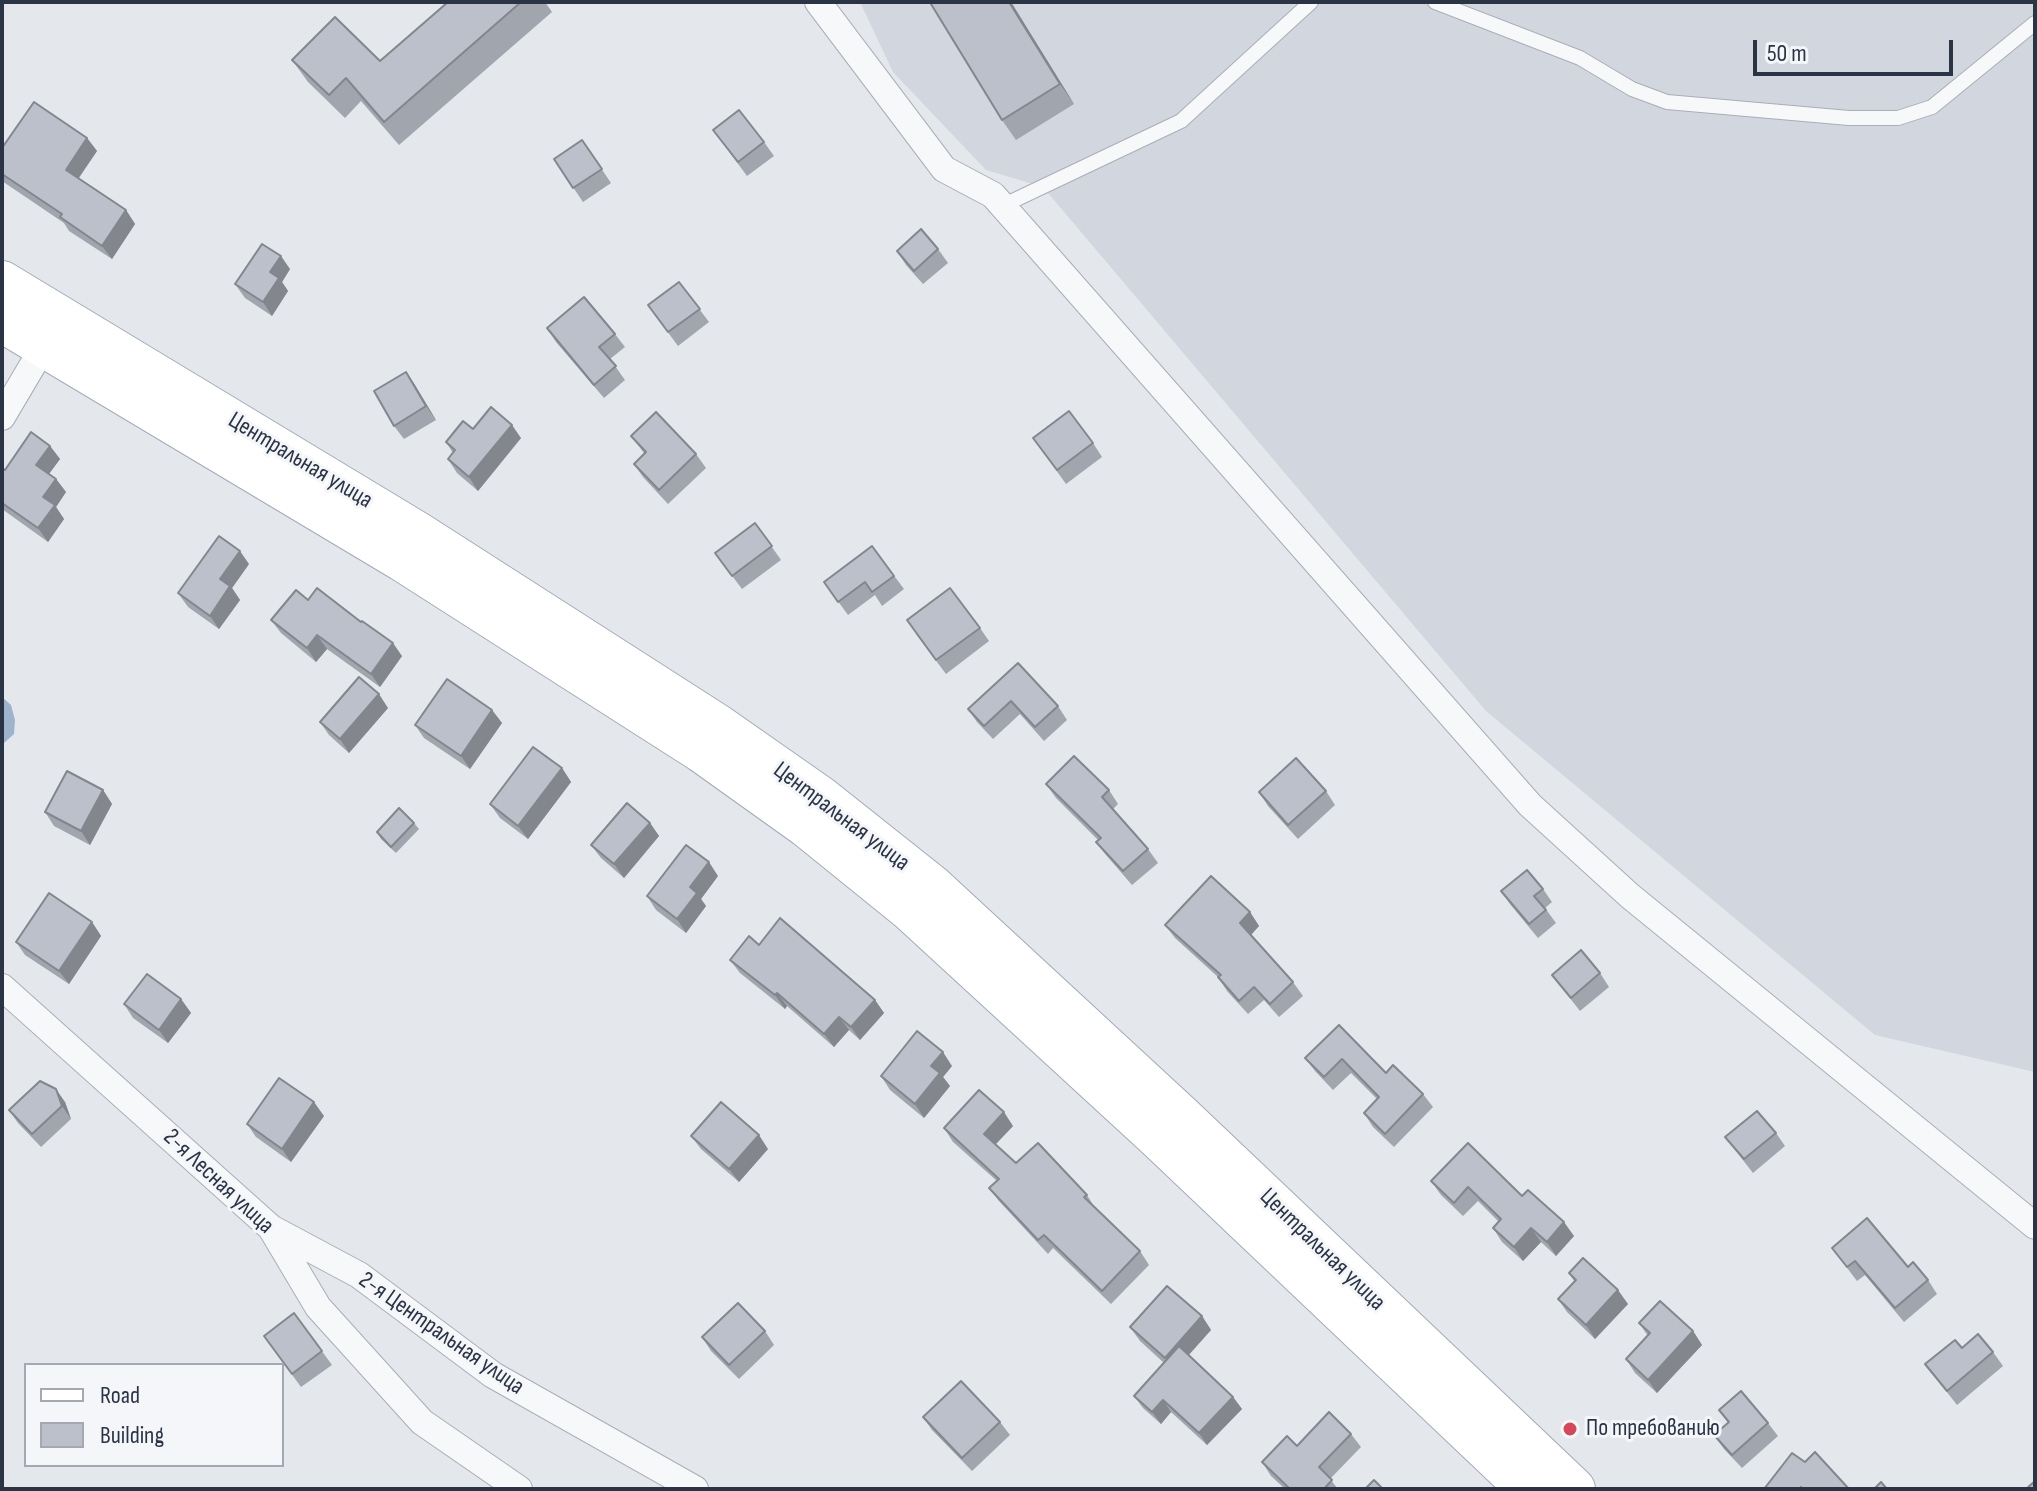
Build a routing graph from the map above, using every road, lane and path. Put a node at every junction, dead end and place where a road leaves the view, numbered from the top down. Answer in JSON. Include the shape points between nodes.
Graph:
{"nodes":[{"id":1,"x":818,"y":2,"type":"edge"},
{"id":2,"x":1311,"y":2,"type":"edge"},
{"id":3,"x":1435,"y":2,"type":"edge"},
{"id":4,"x":2035,"y":23,"type":"edge"},
{"id":5,"x":1002,"y":206,"type":"junction"},
{"id":6,"x":2,"y":282,"type":"edge"},
{"id":7,"x":2,"y":321,"type":"edge"},
{"id":8,"x":44,"y":346,"type":"junction"},
{"id":9,"x":2,"y":417,"type":"edge"},
{"id":10,"x":2,"y":987,"type":"edge"},
{"id":11,"x":2035,"y":1226,"type":"edge"},
{"id":12,"x":271,"y":1228,"type":"junction"},
{"id":13,"x":519,"y":1489,"type":"edge"},
{"id":14,"x":695,"y":1489,"type":"edge"},
{"id":15,"x":1528,"y":1489,"type":"edge"},
{"id":16,"x":1574,"y":1489,"type":"edge"}],
"edges":[{"from":1,"to":5,"type":"street","via":[[944,169],[993,195]]},
{"from":2,"to":5,"type":"lane","via":[[1181,121]]},
{"from":3,"to":4,"type":"lane","via":[[1580,58],[1632,89],[1667,102],[1849,118],[1898,118],[1932,107]]},
{"from":5,"to":11,"type":"street","via":[[1530,805],[1630,896]]},
{"from":6,"to":16,"type":"main road","name":"Центральная улица","via":[[416,532],[820,797],[932,886]]},
{"from":7,"to":8,"type":"main road","name":"Центральная улица"},
{"from":8,"to":9,"type":"street"},
{"from":8,"to":15,"type":"main road","name":"Центральная улица","via":[[402,560],[701,751],[806,826],[911,911],[1146,1126]]},
{"from":10,"to":12,"type":"street","name":"2-я Лесная улица"},
{"from":12,"to":13,"type":"street","name":"2-я Лесная улица","via":[[318,1307],[422,1422]]},
{"from":12,"to":14,"type":"street","name":"2-я Центральная улица","via":[[359,1275],[493,1375]]}]}
